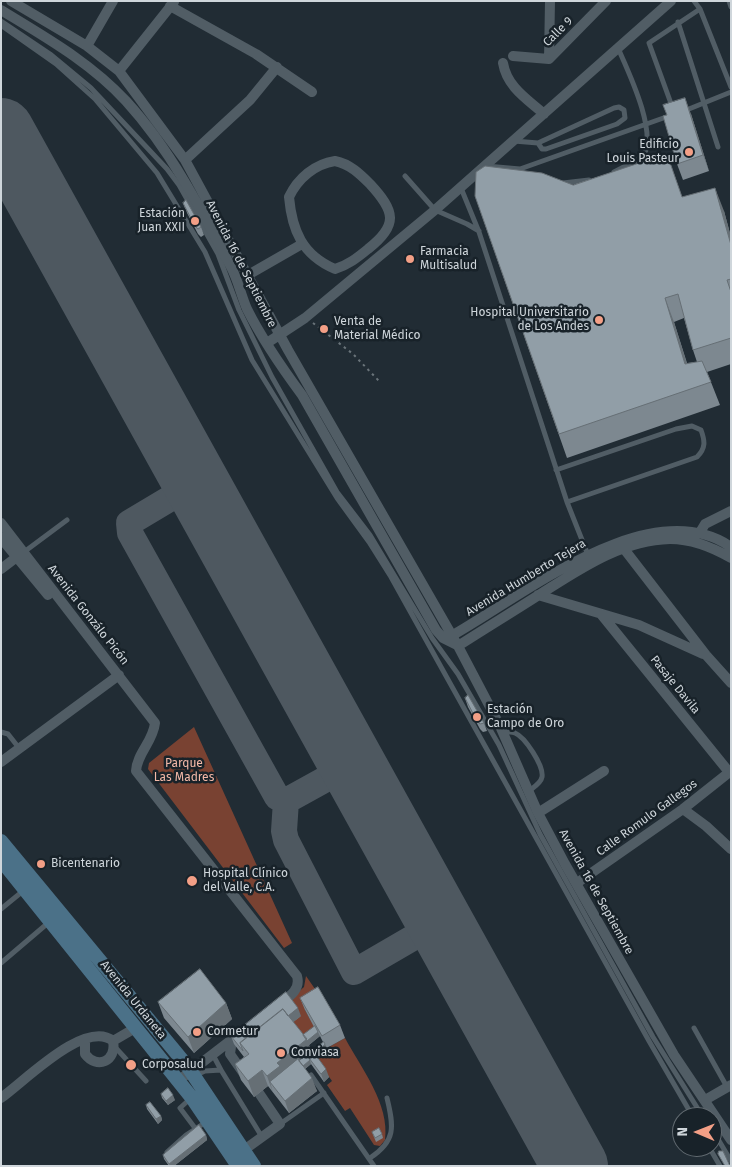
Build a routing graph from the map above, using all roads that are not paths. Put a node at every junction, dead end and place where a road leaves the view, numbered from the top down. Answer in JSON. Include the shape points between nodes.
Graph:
{"nodes":[{"id":1,"x":11,"y":1,"type":"edge"},
{"id":2,"x":550,"y":1,"type":"edge"},
{"id":3,"x":606,"y":1,"type":"edge"},
{"id":4,"x":671,"y":1,"type":"edge"},
{"id":5,"x":694,"y":1,"type":"edge"},
{"id":6,"x":729,"y":1,"type":"edge"},
{"id":7,"x":111,"y":2,"type":"edge"},
{"id":8,"x":173,"y":4,"type":"edge"},
{"id":9,"x":731,"y":7,"type":"edge"},
{"id":10,"x":700,"y":9,"type":"junction"},
{"id":11,"x":1,"y":10,"type":"edge"},
{"id":12,"x":1,"y":21,"type":"edge"},
{"id":13,"x":678,"y":22,"type":"junction"},
{"id":14,"x":1,"y":25,"type":"edge"},
{"id":15,"x":87,"y":46,"type":"junction"},
{"id":16,"x":617,"y":47,"type":"junction"},
{"id":17,"x":513,"y":56,"type":"dead end"},
{"id":18,"x":548,"y":59,"type":"junction"},
{"id":19,"x":503,"y":63,"type":"dead end"},
{"id":20,"x":276,"y":67,"type":"junction"},
{"id":21,"x":119,"y":71,"type":"junction"},
{"id":22,"x":731,"y":87,"type":"edge"},
{"id":23,"x":312,"y":92,"type":"dead end"},
{"id":24,"x":731,"y":92,"type":"edge"},
{"id":25,"x":704,"y":103,"type":"junction"},
{"id":26,"x":544,"y":114,"type":"junction"},
{"id":27,"x":675,"y":114,"type":"junction"},
{"id":28,"x":646,"y":125,"type":"junction"},
{"id":29,"x":514,"y":141,"type":"junction"},
{"id":30,"x":538,"y":143,"type":"junction"},
{"id":31,"x":718,"y":147,"type":"dead end"},
{"id":32,"x":185,"y":160,"type":"junction"},
{"id":33,"x":486,"y":166,"type":"junction"},
{"id":34,"x":520,"y":169,"type":"junction"},
{"id":35,"x":529,"y":172,"type":"edge"},
{"id":36,"x":609,"y":174,"type":"edge"},
{"id":37,"x":405,"y":176,"type":"dead end"},
{"id":38,"x":596,"y":178,"type":"edge"},
{"id":39,"x":554,"y":181,"type":"edge"},
{"id":40,"x":461,"y":188,"type":"junction"},
{"id":41,"x":435,"y":210,"type":"junction"},
{"id":42,"x":479,"y":232,"type":"junction"},
{"id":43,"x":302,"y":244,"type":"junction"},
{"id":44,"x":248,"y":275,"type":"junction"},
{"id":45,"x":280,"y":335,"type":"junction"},
{"id":46,"x":267,"y":343,"type":"junction"},
{"id":47,"x":556,"y":470,"type":"junction"},
{"id":48,"x":567,"y":502,"type":"junction"},
{"id":49,"x":731,"y":511,"type":"edge"},
{"id":50,"x":67,"y":520,"type":"dead end"},
{"id":51,"x":1,"y":523,"type":"edge"},
{"id":52,"x":699,"y":534,"type":"junction"},
{"id":53,"x":1,"y":538,"type":"edge"},
{"id":54,"x":622,"y":545,"type":"junction"},
{"id":55,"x":731,"y":547,"type":"edge"},
{"id":56,"x":20,"y":555,"type":"junction"},
{"id":57,"x":589,"y":558,"type":"junction"},
{"id":58,"x":731,"y":558,"type":"edge"},
{"id":59,"x":1,"y":570,"type":"edge"},
{"id":60,"x":538,"y":595,"type":"junction"},
{"id":61,"x":601,"y":614,"type":"junction"},
{"id":62,"x":451,"y":636,"type":"junction"},
{"id":63,"x":458,"y":646,"type":"junction"},
{"id":64,"x":706,"y":655,"type":"junction"},
{"id":65,"x":116,"y":676,"type":"junction"},
{"id":66,"x":731,"y":683,"type":"edge"},
{"id":67,"x":1,"y":732,"type":"edge"},
{"id":68,"x":503,"y":733,"type":"junction"},
{"id":69,"x":19,"y":748,"type":"junction"},
{"id":70,"x":1,"y":762,"type":"edge"},
{"id":71,"x":604,"y":771,"type":"dead end"},
{"id":72,"x":730,"y":771,"type":"edge"},
{"id":73,"x":529,"y":792,"type":"junction"},
{"id":74,"x":683,"y":809,"type":"junction"},
{"id":75,"x":538,"y":813,"type":"junction"},
{"id":76,"x":1,"y":841,"type":"edge"},
{"id":77,"x":731,"y":850,"type":"edge"},
{"id":78,"x":1,"y":860,"type":"edge"},
{"id":79,"x":577,"y":883,"type":"junction"},
{"id":80,"x":26,"y":890,"type":"junction"},
{"id":81,"x":1,"y":908,"type":"edge"},
{"id":82,"x":51,"y":921,"type":"junction"},
{"id":83,"x":1,"y":954,"type":"edge"},
{"id":84,"x":3,"y":961,"type":"edge"},
{"id":85,"x":270,"y":1011,"type":"edge"},
{"id":86,"x":249,"y":1026,"type":"edge"},
{"id":87,"x":136,"y":1027,"type":"junction"},
{"id":88,"x":694,"y":1028,"type":"dead end"},
{"id":89,"x":232,"y":1039,"type":"junction"},
{"id":90,"x":85,"y":1040,"type":"junction"},
{"id":91,"x":114,"y":1044,"type":"junction"},
{"id":92,"x":212,"y":1053,"type":"junction"},
{"id":93,"x":221,"y":1070,"type":"junction"},
{"id":94,"x":192,"y":1074,"type":"junction"},
{"id":95,"x":310,"y":1075,"type":"edge"},
{"id":96,"x":246,"y":1077,"type":"edge"},
{"id":97,"x":146,"y":1081,"type":"dead end"},
{"id":98,"x":178,"y":1081,"type":"junction"},
{"id":99,"x":729,"y":1086,"type":"edge"},
{"id":100,"x":259,"y":1093,"type":"dead end"},
{"id":101,"x":324,"y":1093,"type":"junction"},
{"id":102,"x":1,"y":1098,"type":"edge"},
{"id":103,"x":192,"y":1098,"type":"junction"},
{"id":104,"x":387,"y":1098,"type":"dead end"},
{"id":105,"x":705,"y":1100,"type":"junction"},
{"id":106,"x":687,"y":1107,"type":"edge"},
{"id":107,"x":698,"y":1107,"type":"edge"},
{"id":108,"x":209,"y":1121,"type":"junction"},
{"id":109,"x":280,"y":1124,"type":"junction"},
{"id":110,"x":195,"y":1128,"type":"junction"},
{"id":111,"x":262,"y":1137,"type":"junction"},
{"id":112,"x":731,"y":1140,"type":"edge"},
{"id":113,"x":722,"y":1146,"type":"edge"},
{"id":114,"x":244,"y":1150,"type":"junction"},
{"id":115,"x":167,"y":1152,"type":"edge"},
{"id":116,"x":370,"y":1158,"type":"junction"},
{"id":117,"x":731,"y":1161,"type":"edge"},
{"id":118,"x":238,"y":1166,"type":"edge"},
{"id":119,"x":254,"y":1166,"type":"edge"},
{"id":120,"x":374,"y":1166,"type":"edge"}],
"edges":[{"from":1,"to":15,"type":"street","name":"Avenida 16 de Septiembre"},
{"from":2,"to":18,"type":"street"},
{"from":3,"to":18,"type":"street","name":"Calle 9"},
{"from":4,"to":16,"type":"street"},
{"from":5,"to":10,"type":"lane"},
{"from":6,"to":9,"type":"lane"},
{"from":7,"to":15,"type":"street"},
{"from":8,"to":20,"type":"street"},
{"from":8,"to":21,"type":"street"},
{"from":10,"to":13,"type":"lane"},
{"from":10,"to":22,"type":"lane"},
{"from":11,"to":46,"type":"street","name":"Avenida 16 de Septiembre","via":[[94,70],[145,124],[181,174]]},
{"from":12,"to":107,"type":"lane","via":[[50,54],[91,88],[178,185],[218,254],[239,310],[272,377],[337,492],[370,535],[432,638],[458,674],[499,745],[540,834],[653,1037]]},
{"from":13,"to":25,"type":"lane"},
{"from":13,"to":27,"type":"lane","via":[[649,43]]},
{"from":14,"to":106,"type":"lane","via":[[56,64],[96,99],[139,149],[174,199],[216,275],[252,360],[337,498],[391,577]]},
{"from":15,"to":21,"type":"street","name":"Avenida 16 de Septiembre"},
{"from":16,"to":26,"type":"street"},
{"from":16,"to":28,"type":"lane","via":[[630,74]]},
{"from":17,"to":18,"type":"street"},
{"from":19,"to":26,"type":"street","via":[[512,85]]},
{"from":20,"to":23,"type":"street"},
{"from":20,"to":32,"type":"street","via":[[250,100]]},
{"from":21,"to":32,"type":"street","name":"Avenida 16 de Septiembre"},
{"from":24,"to":25,"type":"lane"},
{"from":25,"to":27,"type":"lane"},
{"from":25,"to":31,"type":"lane"},
{"from":26,"to":29,"type":"street"},
{"from":27,"to":28,"type":"lane"},
{"from":28,"to":34,"type":"lane"},
{"from":28,"to":36,"type":"lane","via":[[649,142],[643,158]]},
{"from":29,"to":30,"type":"lane"},
{"from":29,"to":33,"type":"street"},
{"from":30,"to":30,"type":"lane","via":[[614,108],[624,110],[625,118],[617,124],[546,149]]},
{"from":32,"to":44,"type":"street","name":"Avenida 16 de Septiembre"},
{"from":33,"to":34,"type":"lane"},
{"from":33,"to":40,"type":"street"},
{"from":34,"to":35,"type":"lane"},
{"from":37,"to":41,"type":"lane"},
{"from":38,"to":39,"type":"lane","via":[[568,184]]},
{"from":40,"to":41,"type":"street"},
{"from":40,"to":42,"type":"lane"},
{"from":41,"to":42,"type":"lane"},
{"from":41,"to":45,"type":"street"},
{"from":42,"to":47,"type":"lane"},
{"from":43,"to":43,"type":"street","via":[[291,215],[289,197],[301,179],[323,163],[344,163],[360,174],[386,202],[389,227],[384,235],[347,265],[335,268],[324,264]]},
{"from":43,"to":44,"type":"street"},
{"from":44,"to":45,"type":"street","name":"Avenida 16 de Septiembre"},
{"from":45,"to":46,"type":"street"},
{"from":45,"to":62,"type":"street","name":"Avenida 16 de Septiembre"},
{"from":46,"to":63,"type":"street","name":"Avenida 16 de Septiembre","via":[[302,395],[436,630]]},
{"from":47,"to":48,"type":"lane"},
{"from":47,"to":48,"type":"lane","via":[[676,429],[692,426],[701,430],[705,441],[697,456]]},
{"from":48,"to":57,"type":"lane"},
{"from":49,"to":52,"type":"street","via":[[705,524]]},
{"from":50,"to":56,"type":"lane"},
{"from":51,"to":56,"type":"street","name":"Avenida Gonzálo Picón"},
{"from":52,"to":54,"type":"street","name":"Avenida Humberto Tejera","via":[[663,532]]},
{"from":52,"to":55,"type":"street","name":"Avenida Humberto Tejera"},
{"from":53,"to":56,"type":"street","name":"Avenida Gonzálo Picón"},
{"from":54,"to":57,"type":"street","name":"Avenida Humberto Tejera"},
{"from":54,"to":58,"type":"street","name":"Avenida Humberto Tejera","via":[[653,540],[687,540]]},
{"from":54,"to":64,"type":"street"},
{"from":56,"to":59,"type":"street"},
{"from":56,"to":65,"type":"street","name":"Avenida Gonzálo Picón"},
{"from":57,"to":60,"type":"street","name":"Avenida Humberto Tejera"},
{"from":57,"to":62,"type":"street","name":"Avenida Humberto Tejera"},
{"from":60,"to":61,"type":"street"},
{"from":60,"to":63,"type":"street","name":"Avenida Humberto Tejera"},
{"from":61,"to":64,"type":"street","via":[[639,624]]},
{"from":61,"to":72,"type":"street","name":"Pasaje Davila"},
{"from":62,"to":63,"type":"street","name":"Avenida 16 de Septiembre"},
{"from":63,"to":68,"type":"street","name":"Avenida 16 de Septiembre"},
{"from":64,"to":66,"type":"street"},
{"from":65,"to":69,"type":"street"},
{"from":65,"to":85,"type":"street","name":"Avenida Gonzálo Picón","via":[[155,723],[150,739],[136,761],[139,778],[298,976],[298,985],[291,996]]},
{"from":67,"to":69,"type":"lane","via":[[8,734]]},
{"from":68,"to":73,"type":"street","name":"Avenida 16 de Septiembre"},
{"from":68,"to":73,"type":"lane","via":[[517,734],[540,764],[543,776]]},
{"from":69,"to":70,"type":"street"},
{"from":71,"to":75,"type":"street"},
{"from":72,"to":74,"type":"street","name":"Calle Romulo Gallegos"},
{"from":73,"to":75,"type":"street","name":"Avenida 16 de Septiembre"},
{"from":74,"to":77,"type":"street"},
{"from":74,"to":79,"type":"street","name":"Calle Romulo Gallegos"},
{"from":75,"to":79,"type":"street","name":"Avenida 16 de Septiembre"},
{"from":76,"to":94,"type":"street","name":"Avenida Urdaneta"},
{"from":78,"to":80,"type":"street","name":"Avenida Urdaneta"},
{"from":79,"to":105,"type":"street","name":"Avenida 16 de Septiembre","via":[[674,1055]]},
{"from":80,"to":81,"type":"lane"},
{"from":80,"to":82,"type":"street","name":"Avenida Urdaneta"},
{"from":82,"to":84,"type":"lane"},
{"from":82,"to":87,"type":"street","name":"Avenida Urdaneta"},
{"from":83,"to":84,"type":"lane"},
{"from":86,"to":89,"type":"street"},
{"from":87,"to":91,"type":"street"},
{"from":87,"to":98,"type":"street","name":"Avenida Urdaneta"},
{"from":88,"to":99,"type":"lane"},
{"from":89,"to":92,"type":"street"},
{"from":89,"to":96,"type":"street","via":[[230,1054]]},
{"from":90,"to":91,"type":"street","via":[[100,1035]]},
{"from":90,"to":91,"type":"street","via":[[85,1054],[95,1062],[109,1060]]},
{"from":90,"to":102,"type":"street","via":[[69,1044]]},
{"from":91,"to":97,"type":"lane"},
{"from":92,"to":93,"type":"lane"},
{"from":92,"to":94,"type":"street"},
{"from":93,"to":94,"type":"lane"},
{"from":93,"to":111,"type":"lane"},
{"from":94,"to":98,"type":"street"},
{"from":94,"to":114,"type":"street","name":"Avenida Urdaneta"},
{"from":95,"to":101,"type":"lane"},
{"from":98,"to":103,"type":"street","name":"Avenida Urdaneta"},
{"from":99,"to":105,"type":"street"},
{"from":100,"to":109,"type":"street"},
{"from":101,"to":109,"type":"lane"},
{"from":101,"to":116,"type":"lane"},
{"from":103,"to":108,"type":"street","name":"Avenida Urdaneta"},
{"from":103,"to":110,"type":"lane","via":[[180,1108]]},
{"from":104,"to":116,"type":"lane","via":[[391,1112],[390,1140]]},
{"from":105,"to":112,"type":"street","name":"Avenida 16 de Septiembre"},
{"from":108,"to":110,"type":"lane"},
{"from":108,"to":118,"type":"street","name":"Avenida Urdaneta"},
{"from":109,"to":111,"type":"street"},
{"from":110,"to":115,"type":"lane"},
{"from":111,"to":114,"type":"street"},
{"from":113,"to":117,"type":"lane"},
{"from":114,"to":119,"type":"street","name":"Avenida Urdaneta"},
{"from":116,"to":120,"type":"lane"}]}
